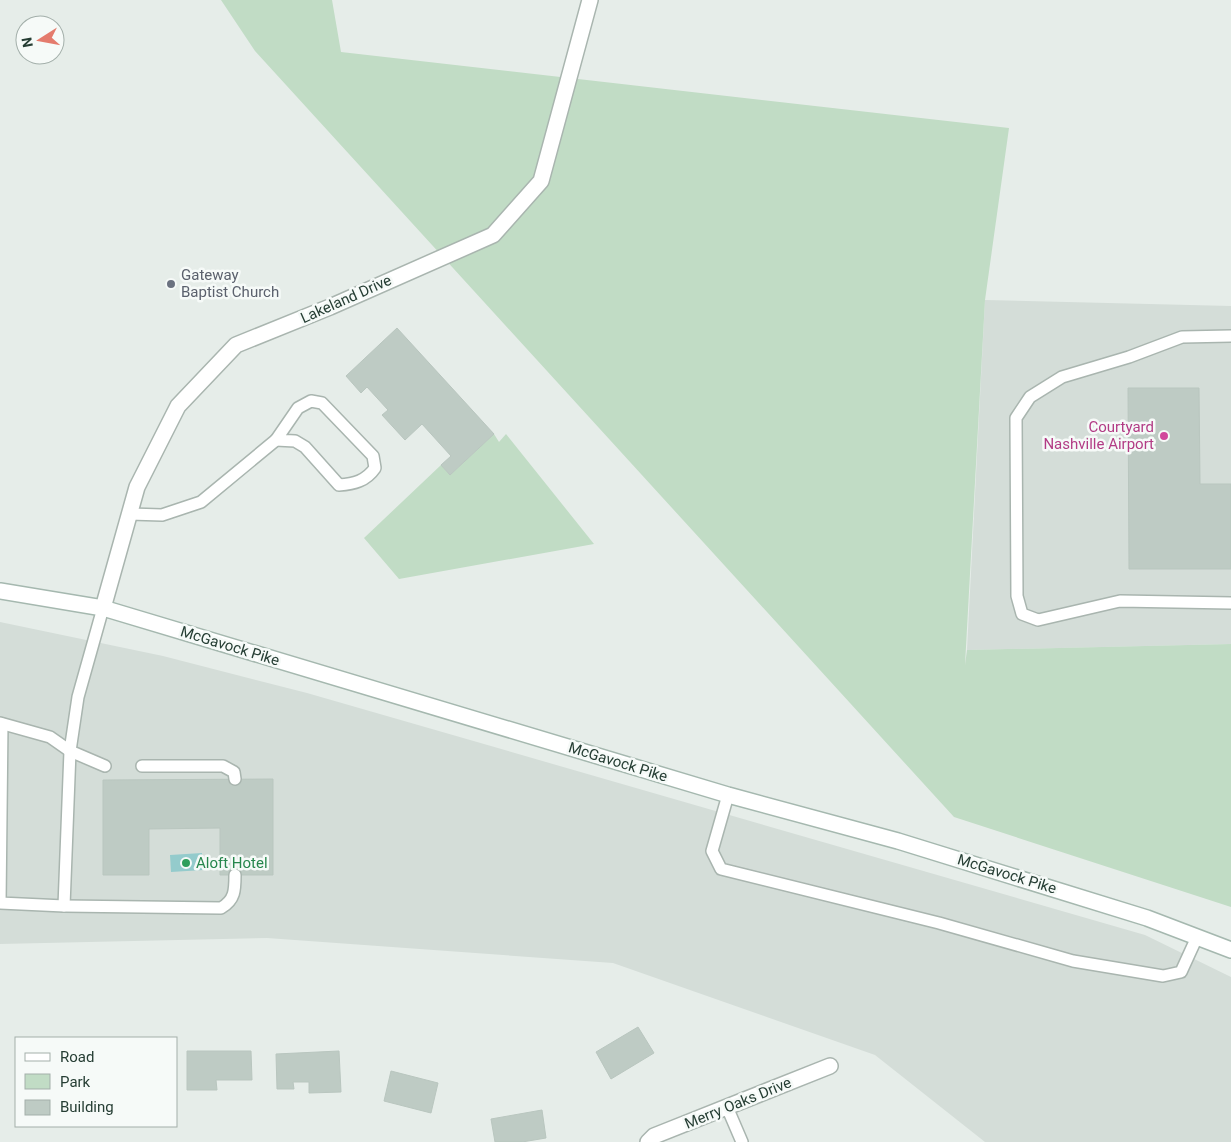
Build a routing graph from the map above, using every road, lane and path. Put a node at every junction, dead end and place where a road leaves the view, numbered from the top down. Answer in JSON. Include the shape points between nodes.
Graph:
{"nodes":[{"id":1,"x":590,"y":0,"type":"edge"},
{"id":2,"x":1231,"y":336,"type":"edge"},
{"id":3,"x":276,"y":440,"type":"junction"},
{"id":4,"x":130,"y":514,"type":"junction"},
{"id":5,"x":0,"y":590,"type":"edge"},
{"id":6,"x":1231,"y":603,"type":"edge"},
{"id":7,"x":103,"y":608,"type":"junction"},
{"id":8,"x":1,"y":724,"type":"edge"},
{"id":9,"x":70,"y":751,"type":"junction"},
{"id":10,"x":104,"y":766,"type":"dead end"},
{"id":11,"x":142,"y":766,"type":"dead end"},
{"id":12,"x":234,"y":779,"type":"dead end"},
{"id":13,"x":728,"y":795,"type":"junction"},
{"id":14,"x":235,"y":875,"type":"dead end"},
{"id":15,"x":64,"y":906,"type":"junction"},
{"id":16,"x":1197,"y":937,"type":"junction"},
{"id":17,"x":1231,"y":950,"type":"edge"},
{"id":18,"x":830,"y":1066,"type":"dead end"},
{"id":19,"x":727,"y":1107,"type":"junction"},
{"id":20,"x":648,"y":1142,"type":"edge"},
{"id":21,"x":742,"y":1142,"type":"edge"}],
"edges":[{"from":1,"to":4,"type":"main road","name":"Lakeland Drive","via":[[541,181],[493,235],[236,346],[178,406],[137,487]]},
{"from":2,"to":6,"type":"lane","via":[[1182,337],[1062,377],[1030,397],[1016,418],[1017,596],[1022,614],[1038,620],[1120,601]]},
{"from":3,"to":3,"type":"lane","via":[[298,408],[311,401],[322,403],[373,456],[375,468],[370,476],[354,484],[339,485],[305,447],[295,441]]},
{"from":3,"to":4,"type":"lane","via":[[201,502],[162,515]]},
{"from":4,"to":7,"type":"main road","name":"Lakeland Drive"},
{"from":5,"to":7,"type":"main road","name":"McGavock Pike"},
{"from":7,"to":9,"type":"lane","via":[[78,697]]},
{"from":7,"to":13,"type":"main road","name":"McGavock Pike"},
{"from":8,"to":9,"type":"lane","via":[[50,738]]},
{"from":8,"to":15,"type":"lane","via":[[0,903]]},
{"from":9,"to":10,"type":"lane"},
{"from":9,"to":15,"type":"lane"},
{"from":11,"to":12,"type":"lane","via":[[223,766],[234,772]]},
{"from":13,"to":16,"type":"main road","name":"McGavock Pike","via":[[898,840],[1147,918]]},
{"from":13,"to":16,"type":"lane","via":[[712,851],[721,869],[939,922],[1073,961],[1163,976],[1181,972]]},
{"from":14,"to":15,"type":"lane","via":[[235,893],[221,908]]},
{"from":16,"to":17,"type":"main road","name":"McGavock Pike"},
{"from":18,"to":19,"type":"main road","name":"Merry Oaks Drive"},
{"from":19,"to":20,"type":"main road","name":"Merry Oaks Drive","via":[[654,1136]]},
{"from":19,"to":21,"type":"lane"}]}
